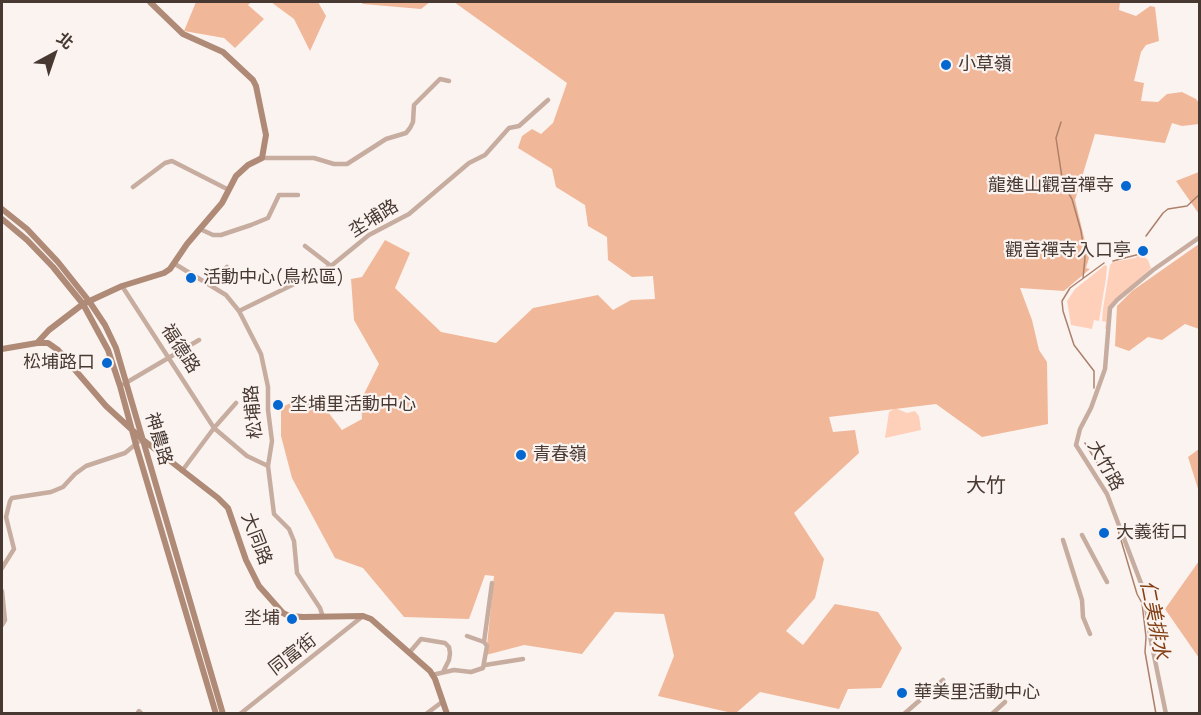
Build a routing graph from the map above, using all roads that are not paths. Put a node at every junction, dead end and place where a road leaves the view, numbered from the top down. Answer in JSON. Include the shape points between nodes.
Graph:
{"nodes":[{"id":1,"x":150,"y":2,"type":"edge"},
{"id":2,"x":449,"y":81,"type":"dead end"},
{"id":3,"x":548,"y":100,"type":"dead end"},
{"id":4,"x":262,"y":158,"type":"junction"},
{"id":5,"x":133,"y":187,"type":"dead end"},
{"id":6,"x":229,"y":190,"type":"junction"},
{"id":7,"x":298,"y":195,"type":"dead end"},
{"id":8,"x":2,"y":209,"type":"edge"},
{"id":9,"x":2,"y":219,"type":"edge"},
{"id":10,"x":200,"y":229,"type":"junction"},
{"id":11,"x":1200,"y":237,"type":"edge"},
{"id":12,"x":305,"y":246,"type":"dead end"},
{"id":13,"x":175,"y":264,"type":"junction"},
{"id":14,"x":331,"y":266,"type":"junction"},
{"id":15,"x":227,"y":267,"type":"dead end"},
{"id":16,"x":208,"y":284,"type":"junction"},
{"id":17,"x":122,"y":286,"type":"junction"},
{"id":18,"x":86,"y":302,"type":"junction"},
{"id":19,"x":239,"y":311,"type":"junction"},
{"id":20,"x":199,"y":340,"type":"dead end"},
{"id":21,"x":37,"y":343,"type":"junction"},
{"id":22,"x":2,"y":350,"type":"edge"},
{"id":23,"x":169,"y":358,"type":"junction"},
{"id":24,"x":124,"y":385,"type":"junction"},
{"id":25,"x":236,"y":403,"type":"dead end"},
{"id":26,"x":131,"y":428,"type":"junction"},
{"id":27,"x":214,"y":428,"type":"junction"},
{"id":28,"x":142,"y":439,"type":"junction"},
{"id":29,"x":136,"y":445,"type":"junction"},
{"id":30,"x":268,"y":466,"type":"junction"},
{"id":31,"x":182,"y":471,"type":"junction"},
{"id":32,"x":1082,"y":535,"type":"dead end"},
{"id":33,"x":1063,"y":540,"type":"dead end"},
{"id":34,"x":2,"y":568,"type":"edge"},
{"id":35,"x":1107,"y":582,"type":"dead end"},
{"id":36,"x":492,"y":583,"type":"dead end"},
{"id":37,"x":2,"y":591,"type":"edge"},
{"id":38,"x":363,"y":616,"type":"junction"},
{"id":39,"x":323,"y":617,"type":"junction"},
{"id":40,"x":2,"y":625,"type":"edge"},
{"id":41,"x":1090,"y":634,"type":"dead end"},
{"id":42,"x":467,"y":636,"type":"dead end"},
{"id":43,"x":484,"y":642,"type":"junction"},
{"id":44,"x":409,"y":653,"type":"junction"},
{"id":45,"x":523,"y":659,"type":"dead end"},
{"id":46,"x":485,"y":665,"type":"junction"},
{"id":47,"x":443,"y":672,"type":"junction"},
{"id":48,"x":432,"y":675,"type":"junction"},
{"id":49,"x":943,"y":680,"type":"dead end"},
{"id":50,"x":442,"y":702,"type":"junction"},
{"id":51,"x":1005,"y":702,"type":"dead end"},
{"id":52,"x":217,"y":712,"type":"edge"},
{"id":53,"x":137,"y":714,"type":"edge"},
{"id":54,"x":142,"y":714,"type":"edge"},
{"id":55,"x":240,"y":714,"type":"edge"},
{"id":56,"x":426,"y":714,"type":"edge"},
{"id":57,"x":447,"y":714,"type":"edge"},
{"id":58,"x":904,"y":714,"type":"edge"},
{"id":59,"x":992,"y":714,"type":"edge"},
{"id":60,"x":1166,"y":714,"type":"edge"}],
"edges":[{"from":1,"to":4,"type":"street","via":[[183,34],[223,52],[253,80],[266,135]]},
{"from":2,"to":4,"type":"street","via":[[440,79],[414,105],[413,122],[406,133],[386,139],[347,164],[314,158]]},
{"from":3,"to":14,"type":"street","name":"坔埔路","via":[[519,126],[509,128],[485,155],[469,163],[409,214],[369,236]]},
{"from":4,"to":6,"type":"street","via":[[241,169]]},
{"from":5,"to":6,"type":"street","via":[[172,161]]},
{"from":6,"to":10,"type":"street"},
{"from":7,"to":10,"type":"street","via":[[279,195],[268,218],[240,229],[213,235]]},
{"from":8,"to":18,"type":"street","name":"神農路","via":[[58,262]]},
{"from":9,"to":18,"type":"street","name":"神農路"},
{"from":10,"to":13,"type":"street"},
{"from":11,"to":60,"type":"street","name":"大竹路","via":[[1153,270],[1110,308],[1105,369],[1076,445],[1107,494],[1144,591]]},
{"from":12,"to":14,"type":"street"},
{"from":13,"to":16,"type":"street","name":"松埔路"},
{"from":13,"to":17,"type":"street","via":[[164,273]]},
{"from":14,"to":19,"type":"street","name":"坔埔路"},
{"from":15,"to":16,"type":"street"},
{"from":16,"to":19,"type":"street","name":"松埔路","via":[[226,295]]},
{"from":17,"to":18,"type":"street"},
{"from":17,"to":23,"type":"street","name":"福德路"},
{"from":18,"to":21,"type":"street"},
{"from":18,"to":24,"type":"street","name":"神農路"},
{"from":19,"to":30,"type":"street","name":"松埔路","via":[[261,354],[266,376],[272,441]]},
{"from":20,"to":23,"type":"street"},
{"from":21,"to":22,"type":"street"},
{"from":21,"to":26,"type":"street","name":"大同路","via":[[58,350],[106,406]]},
{"from":23,"to":24,"type":"street"},
{"from":23,"to":27,"type":"street","name":"福德路"},
{"from":24,"to":26,"type":"street","name":"神農路"},
{"from":24,"to":28,"type":"street","name":"神農路"},
{"from":25,"to":27,"type":"street"},
{"from":26,"to":28,"type":"street","name":"大同路"},
{"from":26,"to":29,"type":"street","name":"神農路"},
{"from":27,"to":30,"type":"street","name":"福德路","via":[[247,456]]},
{"from":27,"to":31,"type":"street"},
{"from":28,"to":29,"type":"street"},
{"from":28,"to":31,"type":"street","name":"大同路"},
{"from":28,"to":52,"type":"street","name":"神農路"},
{"from":29,"to":34,"type":"street","via":[[125,453],[86,466],[63,487],[12,498],[6,517],[14,549]]},
{"from":29,"to":52,"type":"street","name":"神農路"},
{"from":30,"to":39,"type":"street","name":"松埔路","via":[[274,514],[289,529],[297,573]]},
{"from":31,"to":39,"type":"street","name":"大同路","via":[[228,508],[246,560],[259,586],[274,603],[289,616]]},
{"from":32,"to":35,"type":"street"},
{"from":33,"to":41,"type":"street"},
{"from":36,"to":43,"type":"street"},
{"from":37,"to":40,"type":"street"},
{"from":38,"to":39,"type":"street","name":"大同路"},
{"from":38,"to":44,"type":"street"},
{"from":38,"to":55,"type":"street","name":"同富街"},
{"from":42,"to":43,"type":"street"},
{"from":43,"to":46,"type":"street"},
{"from":44,"to":47,"type":"street","via":[[421,639],[445,643],[450,653]]},
{"from":44,"to":48,"type":"street"},
{"from":45,"to":46,"type":"street"},
{"from":46,"to":47,"type":"street","via":[[471,672]]},
{"from":47,"to":48,"type":"street"},
{"from":48,"to":50,"type":"street"},
{"from":49,"to":58,"type":"street"},
{"from":50,"to":56,"type":"street"},
{"from":50,"to":57,"type":"street"},
{"from":51,"to":59,"type":"street"},
{"from":53,"to":54,"type":"street"}]}
